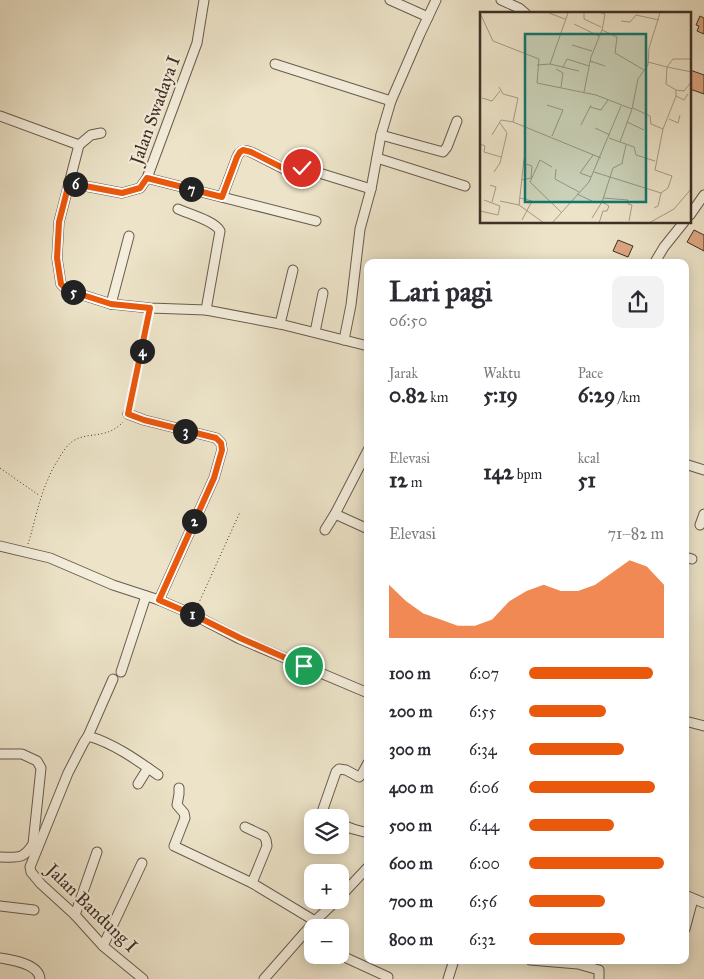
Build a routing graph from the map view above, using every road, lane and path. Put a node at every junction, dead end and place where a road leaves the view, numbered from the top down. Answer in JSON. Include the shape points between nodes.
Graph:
{"nodes":[{"id":1,"x":204,"y":0,"type":"edge"},
{"id":2,"x":390,"y":0,"type":"edge"},
{"id":3,"x":436,"y":0,"type":"edge"},
{"id":4,"x":501,"y":0,"type":"edge"},
{"id":5,"x":524,"y":12,"type":"edge"},
{"id":6,"x":428,"y":17,"type":"junction"},
{"id":7,"x":274,"y":64,"type":"dead end"},
{"id":8,"x":391,"y":101,"type":"junction"},
{"id":9,"x":0,"y":116,"type":"edge"},
{"id":10,"x":457,"y":121,"type":"dead end"},
{"id":11,"x":101,"y":133,"type":"dead end"},
{"id":12,"x":381,"y":135,"type":"junction"},
{"id":13,"x":79,"y":145,"type":"junction"},
{"id":14,"x":377,"y":158,"type":"junction"},
{"id":15,"x":147,"y":178,"type":"junction"},
{"id":16,"x":69,"y":183,"type":"junction"},
{"id":17,"x":465,"y":186,"type":"dead end"},
{"id":18,"x":371,"y":189,"type":"junction"},
{"id":19,"x":704,"y":195,"type":"edge"},
{"id":20,"x":222,"y":197,"type":"junction"},
{"id":21,"x":178,"y":209,"type":"dead end"},
{"id":22,"x":692,"y":212,"type":"edge"},
{"id":23,"x":316,"y":220,"type":"dead end"},
{"id":24,"x":682,"y":224,"type":"edge"},
{"id":25,"x":129,"y":236,"type":"dead end"},
{"id":26,"x":657,"y":259,"type":"edge"},
{"id":27,"x":293,"y":270,"type":"dead end"},
{"id":28,"x":323,"y":294,"type":"dead end"},
{"id":29,"x":111,"y":304,"type":"junction"},
{"id":30,"x":150,"y":308,"type":"junction"},
{"id":31,"x":206,"y":310,"type":"junction"},
{"id":32,"x":280,"y":324,"type":"junction"},
{"id":33,"x":315,"y":332,"type":"junction"},
{"id":34,"x":344,"y":340,"type":"junction"},
{"id":35,"x":364,"y":345,"type":"edge"},
{"id":36,"x":128,"y":414,"type":"junction"},
{"id":37,"x":364,"y":458,"type":"edge"},
{"id":38,"x":689,"y":465,"type":"edge"},
{"id":39,"x":0,"y":468,"type":"edge"},
{"id":40,"x":704,"y":470,"type":"edge"},
{"id":41,"x":41,"y":497,"type":"junction"},
{"id":42,"x":240,"y":512,"type":"dead end"},
{"id":43,"x":335,"y":514,"type":"junction"},
{"id":44,"x":704,"y":514,"type":"edge"},
{"id":45,"x":700,"y":526,"type":"dead end"},
{"id":46,"x":364,"y":527,"type":"edge"},
{"id":47,"x":325,"y":530,"type":"dead end"},
{"id":48,"x":0,"y":546,"type":"edge"},
{"id":49,"x":26,"y":552,"type":"junction"},
{"id":50,"x":146,"y":596,"type":"junction"},
{"id":51,"x":159,"y":600,"type":"junction"},
{"id":52,"x":194,"y":615,"type":"junction"},
{"id":53,"x":121,"y":672,"type":"dead end"},
{"id":54,"x":113,"y":679,"type":"dead end"},
{"id":55,"x":364,"y":691,"type":"edge"},
{"id":56,"x":689,"y":722,"type":"edge"},
{"id":57,"x":704,"y":726,"type":"edge"},
{"id":58,"x":88,"y":736,"type":"junction"},
{"id":59,"x":0,"y":754,"type":"edge"},
{"id":60,"x":148,"y":768,"type":"junction"},
{"id":61,"x":364,"y":770,"type":"edge"},
{"id":62,"x":158,"y":775,"type":"dead end"},
{"id":63,"x":138,"y":784,"type":"dead end"},
{"id":64,"x":179,"y":788,"type":"dead end"},
{"id":65,"x":323,"y":809,"type":"edge"},
{"id":66,"x":245,"y":827,"type":"dead end"},
{"id":67,"x":349,"y":828,"type":"edge"},
{"id":68,"x":364,"y":832,"type":"edge"},
{"id":69,"x":97,"y":852,"type":"dead end"},
{"id":70,"x":0,"y":857,"type":"edge"},
{"id":71,"x":142,"y":863,"type":"dead end"},
{"id":72,"x":364,"y":871,"type":"edge"},
{"id":73,"x":252,"y":883,"type":"junction"},
{"id":74,"x":349,"y":887,"type":"edge"},
{"id":75,"x":689,"y":897,"type":"edge"},
{"id":76,"x":704,"y":903,"type":"edge"},
{"id":77,"x":0,"y":906,"type":"edge"},
{"id":78,"x":328,"y":909,"type":"edge"},
{"id":79,"x":34,"y":910,"type":"dead end"},
{"id":80,"x":75,"y":915,"type":"junction"},
{"id":81,"x":312,"y":919,"type":"edge"},
{"id":82,"x":317,"y":919,"type":"edge"},
{"id":83,"x":304,"y":934,"type":"edge"},
{"id":84,"x":103,"y":946,"type":"junction"},
{"id":85,"x":0,"y":958,"type":"edge"},
{"id":86,"x":349,"y":959,"type":"edge"},
{"id":87,"x":453,"y":964,"type":"edge"},
{"id":88,"x":567,"y":964,"type":"edge"},
{"id":89,"x":388,"y":978,"type":"dead end"},
{"id":90,"x":40,"y":979,"type":"edge"},
{"id":91,"x":143,"y":979,"type":"edge"},
{"id":92,"x":264,"y":979,"type":"edge"},
{"id":93,"x":448,"y":979,"type":"edge"},
{"id":94,"x":599,"y":979,"type":"edge"}],
"edges":[{"from":1,"to":15,"type":"street","name":"Jalan Swadaya I","via":[[197,43]]},
{"from":2,"to":6,"type":"street"},
{"from":3,"to":6,"type":"street"},
{"from":4,"to":5,"type":"street"},
{"from":6,"to":8,"type":"street"},
{"from":7,"to":8,"type":"street"},
{"from":8,"to":12,"type":"street"},
{"from":9,"to":13,"type":"street"},
{"from":10,"to":12,"type":"street","via":[[443,152]]},
{"from":11,"to":13,"type":"street","via":[[91,135]]},
{"from":12,"to":14,"type":"street"},
{"from":13,"to":16,"type":"street"},
{"from":14,"to":17,"type":"street"},
{"from":14,"to":18,"type":"street"},
{"from":15,"to":16,"type":"street","name":"Jalan Swadaya I","via":[[140,188],[122,193]]},
{"from":15,"to":20,"type":"street"},
{"from":16,"to":29,"type":"street","via":[[59,222],[57,258],[61,284],[67,290]]},
{"from":18,"to":20,"type":"street","via":[[303,168],[291,172],[244,150],[237,157]]},
{"from":18,"to":34,"type":"street","via":[[360,229],[352,305]]},
{"from":19,"to":22,"type":"street"},
{"from":20,"to":23,"type":"street"},
{"from":21,"to":31,"type":"street","via":[[213,224],[220,231]]},
{"from":24,"to":26,"type":"street"},
{"from":25,"to":29,"type":"street"},
{"from":27,"to":32,"type":"street"},
{"from":28,"to":33,"type":"street"},
{"from":29,"to":30,"type":"street"},
{"from":30,"to":31,"type":"street"},
{"from":30,"to":36,"type":"path"},
{"from":31,"to":32,"type":"street"},
{"from":32,"to":33,"type":"street"},
{"from":33,"to":34,"type":"street"},
{"from":34,"to":35,"type":"street"},
{"from":36,"to":41,"type":"path","via":[[118,428],[107,434],[73,441],[49,476]]},
{"from":36,"to":51,"type":"street","via":[[216,438],[221,443],[214,478]]},
{"from":37,"to":43,"type":"street"},
{"from":38,"to":40,"type":"street"},
{"from":39,"to":41,"type":"path"},
{"from":41,"to":49,"type":"path"},
{"from":42,"to":52,"type":"path"},
{"from":43,"to":46,"type":"street"},
{"from":43,"to":47,"type":"street"},
{"from":44,"to":45,"type":"street"},
{"from":48,"to":49,"type":"street"},
{"from":49,"to":50,"type":"street","via":[[50,558]]},
{"from":50,"to":51,"type":"street"},
{"from":50,"to":53,"type":"street"},
{"from":51,"to":52,"type":"street"},
{"from":52,"to":55,"type":"street"},
{"from":54,"to":58,"type":"street"},
{"from":56,"to":57,"type":"street"},
{"from":58,"to":60,"type":"street"},
{"from":58,"to":80,"type":"street","name":"Jalan Bandung I","via":[[68,773],[30,867],[41,884]]},
{"from":59,"to":70,"type":"street","via":[[22,754],[37,761],[41,768],[33,844],[19,858]]},
{"from":60,"to":62,"type":"street"},
{"from":60,"to":63,"type":"street"},
{"from":61,"to":65,"type":"street","via":[[359,777],[339,769]]},
{"from":64,"to":73,"type":"street","via":[[177,806],[185,818],[174,846]]},
{"from":66,"to":73,"type":"street","via":[[264,836],[267,843]]},
{"from":67,"to":68,"type":"street"},
{"from":69,"to":80,"type":"street"},
{"from":71,"to":84,"type":"street"},
{"from":72,"to":74,"type":"street"},
{"from":73,"to":81,"type":"street"},
{"from":75,"to":76,"type":"street"},
{"from":77,"to":79,"type":"street"},
{"from":78,"to":82,"type":"street"},
{"from":80,"to":84,"type":"street","name":"Jalan Bandung I"},
{"from":83,"to":92,"type":"street"},
{"from":84,"to":91,"type":"street","name":"Jalan Bandung I"},
{"from":85,"to":90,"type":"street","via":[[34,966]]},
{"from":86,"to":89,"type":"street"},
{"from":87,"to":93,"type":"street"},
{"from":88,"to":94,"type":"street","via":[[599,970]]}]}
